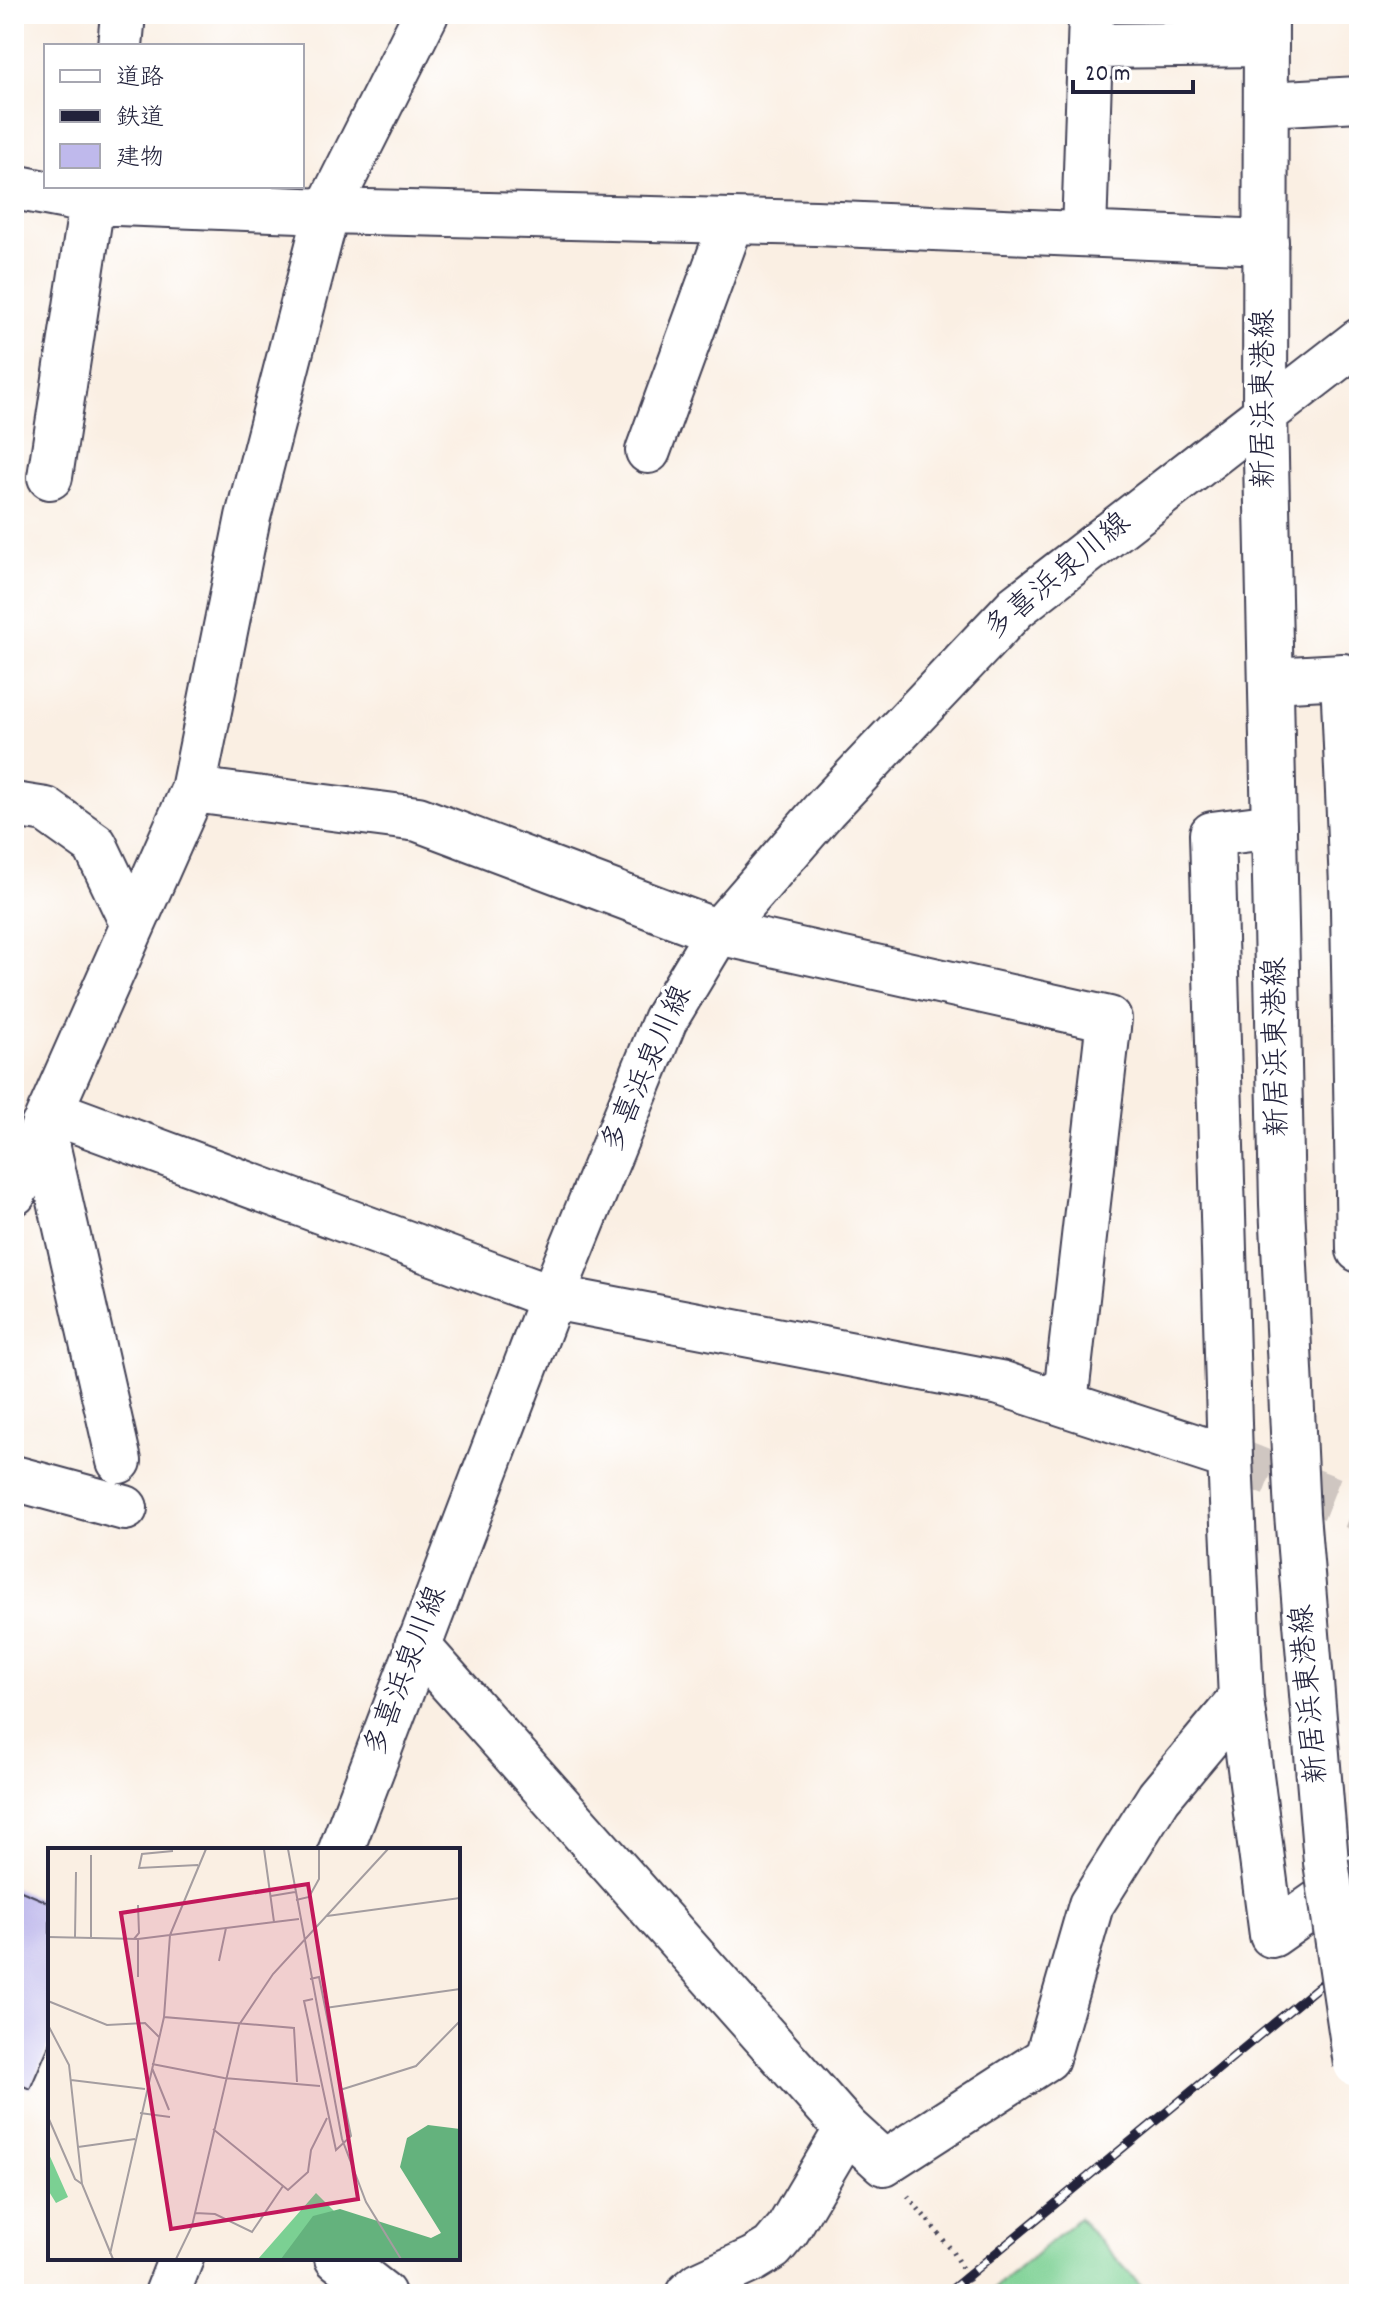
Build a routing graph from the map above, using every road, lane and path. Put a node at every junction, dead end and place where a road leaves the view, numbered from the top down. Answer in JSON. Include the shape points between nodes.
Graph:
{"nodes":[{"id":1,"x":123,"y":14,"type":"edge"},
{"id":2,"x":426,"y":14,"type":"edge"},
{"id":3,"x":1266,"y":29,"type":"edge"},
{"id":4,"x":1090,"y":30,"type":"edge"},
{"id":5,"x":120,"y":44,"type":"edge"},
{"id":6,"x":1359,"y":99,"type":"edge"},
{"id":7,"x":1266,"y":104,"type":"junction"},
{"id":8,"x":14,"y":187,"type":"edge"},
{"id":9,"x":77,"y":195,"type":"edge"},
{"id":10,"x":327,"y":211,"type":"junction"},
{"id":11,"x":732,"y":221,"type":"junction"},
{"id":12,"x":1084,"y":234,"type":"junction"},
{"id":13,"x":1266,"y":242,"type":"junction"},
{"id":14,"x":1359,"y":341,"type":"edge"},
{"id":15,"x":1265,"y":412,"type":"junction"},
{"id":16,"x":648,"y":451,"type":"dead end"},
{"id":17,"x":50,"y":477,"type":"dead end"},
{"id":18,"x":1271,"y":680,"type":"junction"},
{"id":19,"x":193,"y":790,"type":"junction"},
{"id":20,"x":14,"y":805,"type":"edge"},
{"id":21,"x":1274,"y":826,"type":"junction"},
{"id":22,"x":1356,"y":909,"type":"edge"},
{"id":23,"x":133,"y":925,"type":"junction"},
{"id":24,"x":718,"y":932,"type":"junction"},
{"id":25,"x":47,"y":1119,"type":"junction"},
{"id":26,"x":14,"y":1193,"type":"edge"},
{"id":27,"x":1359,"y":1250,"type":"edge"},
{"id":28,"x":552,"y":1297,"type":"junction"},
{"id":29,"x":1065,"y":1403,"type":"junction"},
{"id":30,"x":1230,"y":1458,"type":"junction"},
{"id":31,"x":119,"y":1461,"type":"dead end"},
{"id":32,"x":14,"y":1478,"type":"edge"},
{"id":33,"x":125,"y":1508,"type":"dead end"},
{"id":34,"x":417,"y":1645,"type":"junction"},
{"id":35,"x":1241,"y":1699,"type":"junction"},
{"id":36,"x":342,"y":1848,"type":"edge"},
{"id":37,"x":1342,"y":1868,"type":"edge"},
{"id":38,"x":1357,"y":2070,"type":"edge"},
{"id":39,"x":847,"y":2129,"type":"junction"},
{"id":40,"x":884,"y":2163,"type":"junction"},
{"id":41,"x":180,"y":2260,"type":"edge"},
{"id":42,"x":340,"y":2260,"type":"edge"},
{"id":43,"x":167,"y":2294,"type":"edge"},
{"id":44,"x":383,"y":2294,"type":"edge"},
{"id":45,"x":688,"y":2294,"type":"edge"},
{"id":46,"x":977,"y":2294,"type":"edge"}],
"edges":[{"from":1,"to":5,"type":"street"},
{"from":2,"to":10,"type":"street"},
{"from":3,"to":4,"type":"street"},
{"from":3,"to":7,"type":"street","name":"新居浜東港線"},
{"from":4,"to":12,"type":"street"},
{"from":6,"to":7,"type":"street"},
{"from":7,"to":13,"type":"street","name":"新居浜東港線"},
{"from":8,"to":9,"type":"street"},
{"from":9,"to":10,"type":"street"},
{"from":9,"to":17,"type":"street"},
{"from":10,"to":11,"type":"street"},
{"from":10,"to":19,"type":"street","via":[[248,517]]},
{"from":11,"to":12,"type":"street"},
{"from":11,"to":16,"type":"street"},
{"from":12,"to":13,"type":"street"},
{"from":13,"to":15,"type":"street","name":"新居浜東港線"},
{"from":14,"to":15,"type":"street","name":"多喜浜泉川線"},
{"from":15,"to":18,"type":"street","name":"新居浜東港線"},
{"from":15,"to":24,"type":"street","name":"多喜浜泉川線","via":[[1016,607],[824,810]]},
{"from":18,"to":21,"type":"street","name":"新居浜東港線"},
{"from":18,"to":22,"type":"street","via":[[1343,676]]},
{"from":19,"to":23,"type":"street"},
{"from":19,"to":24,"type":"street","via":[[418,819]]},
{"from":20,"to":23,"type":"street","via":[[46,810],[95,845]]},
{"from":21,"to":30,"type":"street","via":[[1212,834]]},
{"from":21,"to":37,"type":"street","name":"新居浜東港線","via":[[1282,1220],[1297,1514]]},
{"from":22,"to":27,"type":"street"},
{"from":23,"to":25,"type":"street"},
{"from":24,"to":28,"type":"street","name":"多喜浜泉川線","via":[[665,1020]]},
{"from":24,"to":29,"type":"street","via":[[1109,1019]]},
{"from":25,"to":26,"type":"street"},
{"from":25,"to":28,"type":"street"},
{"from":25,"to":31,"type":"street"},
{"from":28,"to":29,"type":"street","via":[[1000,1383]]},
{"from":28,"to":34,"type":"street","name":"多喜浜泉川線"},
{"from":29,"to":30,"type":"street"},
{"from":30,"to":35,"type":"street"},
{"from":32,"to":33,"type":"street"},
{"from":34,"to":36,"type":"street","name":"多喜浜泉川線"},
{"from":34,"to":39,"type":"street"},
{"from":35,"to":37,"type":"street","via":[[1272,1935]]},
{"from":35,"to":40,"type":"street","via":[[1159,1797],[1091,1905],[1047,2058]]},
{"from":37,"to":38,"type":"street","name":"新居浜東港線","bridge":true},
{"from":39,"to":40,"type":"street"},
{"from":39,"to":45,"type":"street","via":[[772,2248]]},
{"from":40,"to":46,"type":"path","via":[[950,2248]]},
{"from":41,"to":43,"type":"street"},
{"from":42,"to":44,"type":"street"}]}
